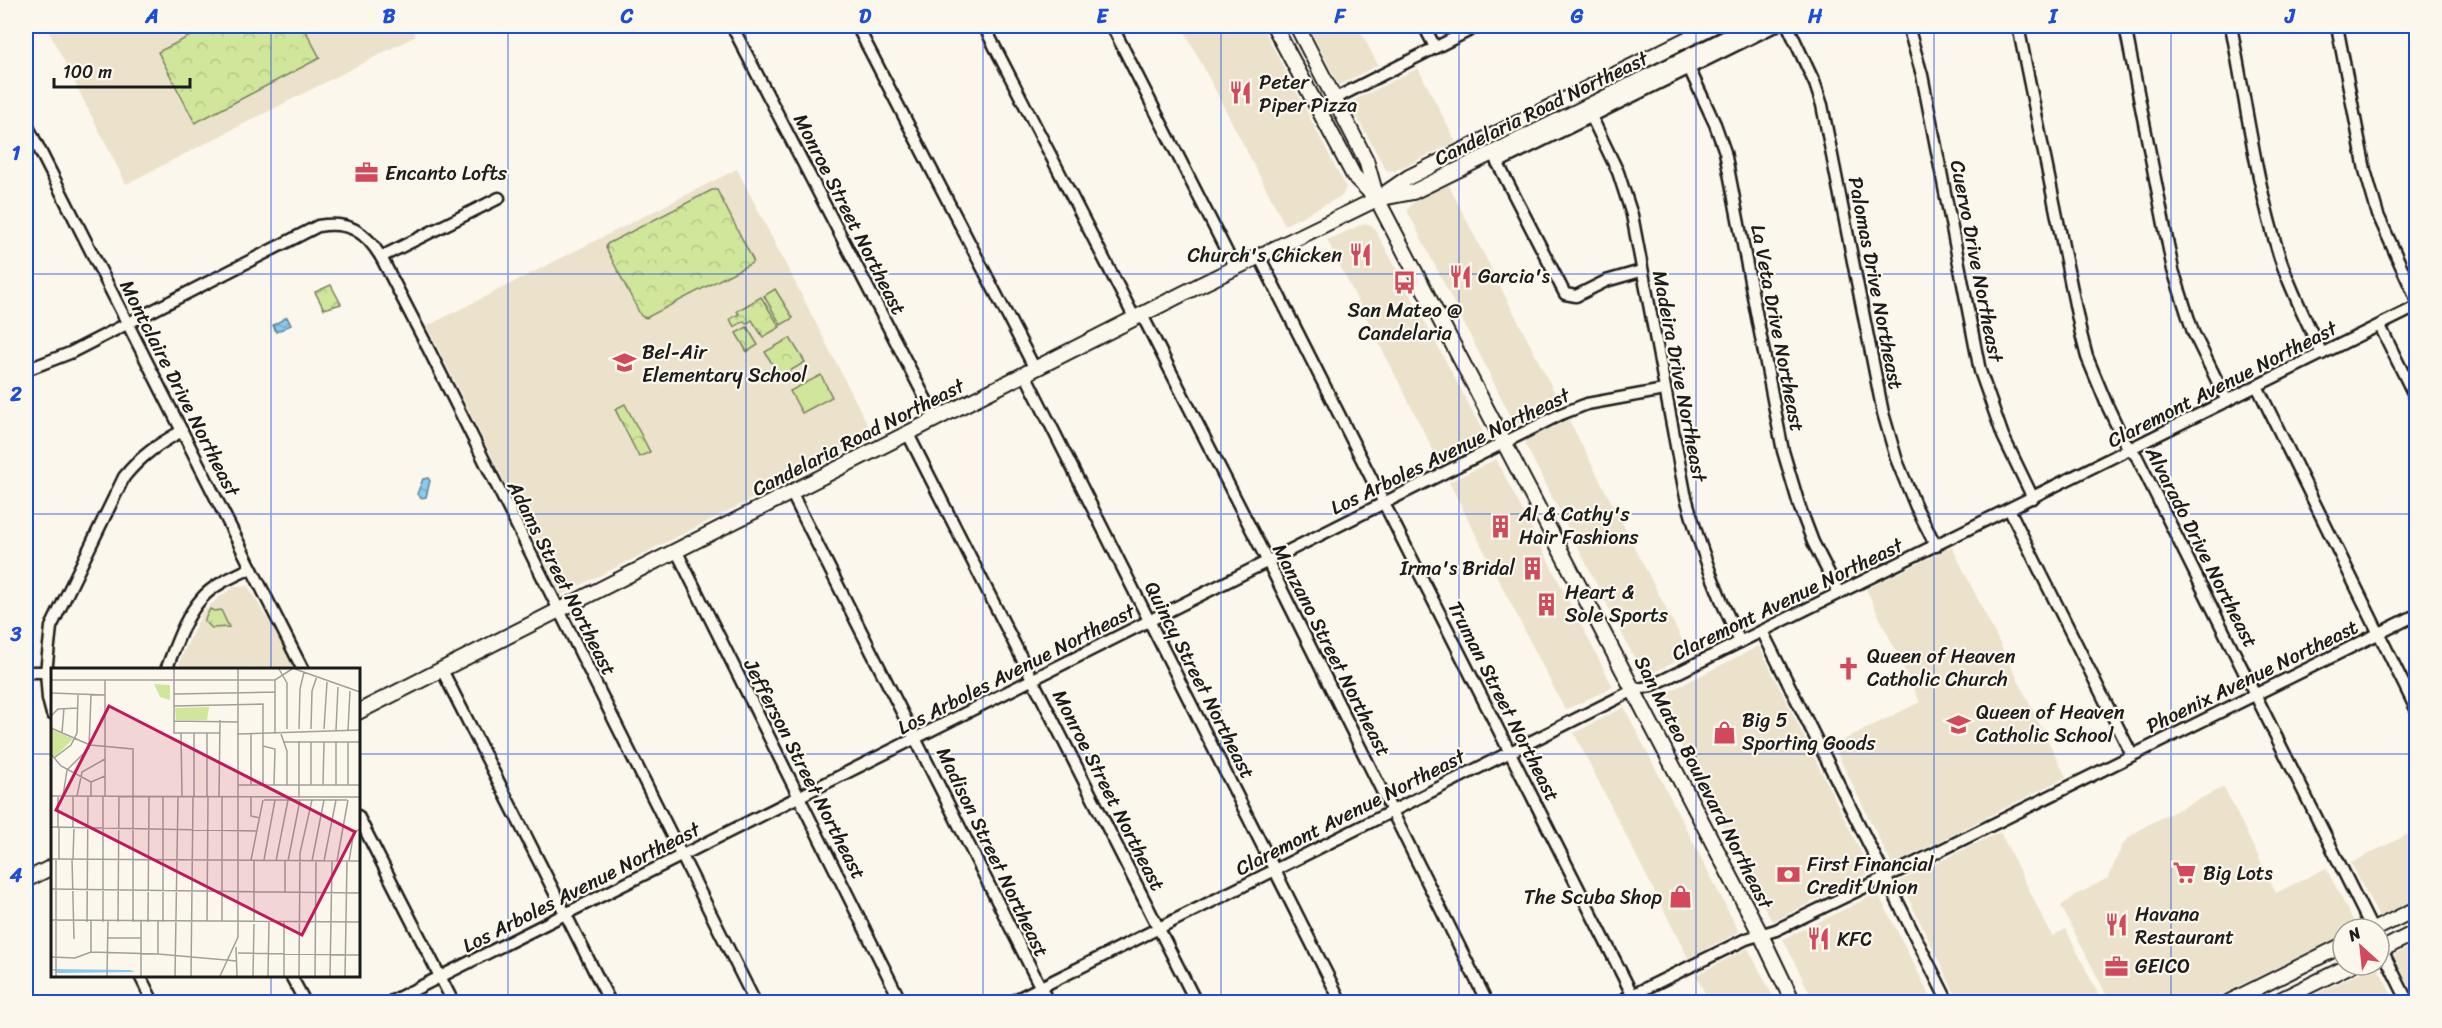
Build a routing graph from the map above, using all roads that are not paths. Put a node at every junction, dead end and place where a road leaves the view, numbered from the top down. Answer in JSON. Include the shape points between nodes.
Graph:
{"nodes":[{"id":1,"x":732,"y":26,"type":"edge"},
{"id":2,"x":857,"y":26,"type":"edge"},
{"id":3,"x":984,"y":26,"type":"edge"},
{"id":4,"x":1112,"y":26,"type":"edge"},
{"id":5,"x":1276,"y":26,"type":"edge"},
{"id":6,"x":1297,"y":26,"type":"edge"},
{"id":7,"x":1424,"y":26,"type":"edge"},
{"id":8,"x":1478,"y":26,"type":"edge"},
{"id":9,"x":1713,"y":26,"type":"edge"},
{"id":10,"x":1751,"y":26,"type":"edge"},
{"id":11,"x":1775,"y":26,"type":"edge"},
{"id":12,"x":1788,"y":26,"type":"edge"},
{"id":13,"x":1908,"y":26,"type":"edge"},
{"id":14,"x":2018,"y":26,"type":"edge"},
{"id":15,"x":2125,"y":26,"type":"edge"},
{"id":16,"x":2231,"y":26,"type":"edge"},
{"id":17,"x":2337,"y":26,"type":"edge"},
{"id":18,"x":1435,"y":47,"type":"junction"},
{"id":19,"x":1689,"y":68,"type":"junction"},
{"id":20,"x":1334,"y":99,"type":"junction"},
{"id":21,"x":1591,"y":116,"type":"junction"},
{"id":22,"x":26,"y":123,"type":"edge"},
{"id":23,"x":1486,"y":138,"type":"junction"},
{"id":24,"x":1495,"y":158,"type":"junction"},
{"id":25,"x":499,"y":198,"type":"dead end"},
{"id":26,"x":1377,"y":199,"type":"junction"},
{"id":27,"x":1259,"y":256,"type":"junction"},
{"id":28,"x":381,"y":257,"type":"junction"},
{"id":29,"x":1235,"y":268,"type":"junction"},
{"id":30,"x":1641,"y":272,"type":"junction"},
{"id":31,"x":2416,"y":299,"type":"edge"},
{"id":32,"x":2416,"y":307,"type":"edge"},
{"id":33,"x":1138,"y":317,"type":"junction"},
{"id":34,"x":127,"y":323,"type":"junction"},
{"id":35,"x":2380,"y":326,"type":"junction"},
{"id":36,"x":2322,"y":354,"type":"junction"},
{"id":37,"x":26,"y":370,"type":"edge"},
{"id":38,"x":1030,"y":371,"type":"junction"},
{"id":39,"x":2257,"y":386,"type":"junction"},
{"id":40,"x":1664,"y":390,"type":"junction"},
{"id":41,"x":2416,"y":399,"type":"edge"},
{"id":42,"x":2227,"y":401,"type":"junction"},
{"id":43,"x":936,"y":419,"type":"junction"},
{"id":44,"x":182,"y":432,"type":"junction"},
{"id":45,"x":908,"y":434,"type":"junction"},
{"id":46,"x":1504,"y":443,"type":"junction"},
{"id":47,"x":2132,"y":449,"type":"junction"},
{"id":48,"x":792,"y":494,"type":"junction"},
{"id":49,"x":2033,"y":498,"type":"junction"},
{"id":50,"x":1384,"y":504,"type":"junction"},
{"id":51,"x":2009,"y":509,"type":"junction"},
{"id":52,"x":1936,"y":546,"type":"junction"},
{"id":53,"x":676,"y":552,"type":"junction"},
{"id":54,"x":1268,"y":562,"type":"junction"},
{"id":55,"x":251,"y":568,"type":"junction"},
{"id":56,"x":1839,"y":593,"type":"junction"},
{"id":57,"x":558,"y":611,"type":"junction"},
{"id":58,"x":2416,"y":615,"type":"edge"},
{"id":59,"x":1150,"y":622,"type":"junction"},
{"id":60,"x":1762,"y":631,"type":"junction"},
{"id":61,"x":2379,"y":633,"type":"junction"},
{"id":62,"x":1740,"y":642,"type":"junction"},
{"id":63,"x":166,"y":668,"type":"edge"},
{"id":64,"x":302,"y":668,"type":"edge"},
{"id":65,"x":442,"y":670,"type":"junction"},
{"id":66,"x":26,"y":672,"type":"edge"},
{"id":67,"x":50,"y":672,"type":"edge"},
{"id":68,"x":1033,"y":681,"type":"junction"},
{"id":69,"x":1634,"y":690,"type":"junction"},
{"id":70,"x":2256,"y":693,"type":"junction"},
{"id":71,"x":2416,"y":709,"type":"edge"},
{"id":72,"x":51,"y":710,"type":"edge"},
{"id":73,"x":360,"y":711,"type":"edge"},
{"id":74,"x":917,"y":739,"type":"junction"},
{"id":75,"x":1510,"y":752,"type":"junction"},
{"id":76,"x":2132,"y":755,"type":"junction"},
{"id":77,"x":799,"y":798,"type":"junction"},
{"id":78,"x":1392,"y":810,"type":"junction"},
{"id":79,"x":360,"y":820,"type":"edge"},
{"id":80,"x":682,"y":856,"type":"junction"},
{"id":81,"x":51,"y":868,"type":"edge"},
{"id":82,"x":1275,"y":870,"type":"junction"},
{"id":83,"x":1885,"y":877,"type":"junction"},
{"id":84,"x":26,"y":880,"type":"edge"},
{"id":85,"x":2416,"y":909,"type":"edge"},
{"id":86,"x":566,"y":914,"type":"junction"},
{"id":87,"x":2368,"y":917,"type":"edge"},
{"id":88,"x":2391,"y":921,"type":"edge"},
{"id":89,"x":1159,"y":929,"type":"junction"},
{"id":90,"x":2416,"y":932,"type":"edge"},
{"id":91,"x":1761,"y":935,"type":"junction"},
{"id":92,"x":2391,"y":943,"type":"edge"},
{"id":93,"x":2331,"y":952,"type":"edge"},
{"id":94,"x":2391,"y":969,"type":"edge"},
{"id":95,"x":2331,"y":975,"type":"edge"},
{"id":96,"x":141,"y":977,"type":"edge"},
{"id":97,"x":292,"y":977,"type":"edge"},
{"id":98,"x":441,"y":978,"type":"junction"},
{"id":99,"x":1041,"y":988,"type":"junction"},
{"id":100,"x":2253,"y":997,"type":"edge"},
{"id":101,"x":1634,"y":999,"type":"edge"},
{"id":102,"x":153,"y":1002,"type":"edge"},
{"id":103,"x":305,"y":1002,"type":"edge"},
{"id":104,"x":390,"y":1002,"type":"edge"},
{"id":105,"x":453,"y":1002,"type":"edge"},
{"id":106,"x":610,"y":1002,"type":"edge"},
{"id":107,"x":755,"y":1002,"type":"edge"},
{"id":108,"x":901,"y":1002,"type":"edge"},
{"id":109,"x":1011,"y":1002,"type":"edge"},
{"id":110,"x":1048,"y":1002,"type":"edge"},
{"id":111,"x":1196,"y":1002,"type":"edge"},
{"id":112,"x":1341,"y":1002,"type":"edge"},
{"id":113,"x":1486,"y":1002,"type":"edge"},
{"id":114,"x":1618,"y":1002,"type":"edge"},
{"id":115,"x":1793,"y":1002,"type":"edge"},
{"id":116,"x":1948,"y":1002,"type":"edge"},
{"id":117,"x":2229,"y":1002,"type":"edge"},
{"id":118,"x":2276,"y":1002,"type":"edge"},
{"id":119,"x":2408,"y":1002,"type":"edge"}],
"edges":[{"from":1,"to":43,"type":"street","name":"Monroe Street Northeast"},
{"from":2,"to":38,"type":"street","name":"Quincy Street Northeast"},
{"from":3,"to":33,"type":"street","name":"Manzano Street Northeast"},
{"from":4,"to":29,"type":"street"},
{"from":5,"to":20,"type":"main road","via":[[1292,43],[1318,92]]},
{"from":5,"to":26,"type":"main road","name":"San Mateo Boulevard Northeast","via":[[1354,176]]},
{"from":6,"to":20,"type":"main road","name":"San Mateo Boulevard Northeast"},
{"from":7,"to":18,"type":"street"},
{"from":8,"to":18,"type":"street"},
{"from":9,"to":23,"type":"main road","name":"Candelaria Road Northeast"},
{"from":10,"to":24,"type":"main road","name":"Candelaria Road Northeast"},
{"from":11,"to":19,"type":"street"},
{"from":12,"to":52,"type":"street","name":"Palomas Drive Northeast","via":[[1822,105],[1889,434],[1916,507]]},
{"from":13,"to":49,"type":"street","name":"Cuervo Drive Northeast","via":[[1922,75],[1980,371],[2003,436]]},
{"from":14,"to":47,"type":"street","name":"Alvarado Drive Northeast","via":[[2080,334],[2107,405],[2124,441]]},
{"from":15,"to":42,"type":"street","via":[[2175,277],[2193,332]]},
{"from":16,"to":36,"type":"street","via":[[2267,213],[2295,298]]},
{"from":17,"to":31,"type":"street","via":[[2378,215]]},
{"from":18,"to":20,"type":"street"},
{"from":19,"to":21,"type":"street"},
{"from":19,"to":56,"type":"street","name":"La Veta Drive Northeast","via":[[1725,152],[1783,451],[1813,542]]},
{"from":20,"to":26,"type":"main road","name":"San Mateo Boulevard Northeast","via":[[1365,160]]},
{"from":21,"to":24,"type":"street"},
{"from":21,"to":30,"type":"street","name":"Madeira Drive Northeast","via":[[1623,185]]},
{"from":22,"to":34,"type":"street","name":"Montclaire Drive Northeast"},
{"from":23,"to":24,"type":"street"},
{"from":23,"to":26,"type":"main road","name":"Candelaria Road Northeast","via":[[1408,177]]},
{"from":24,"to":26,"type":"main road","name":"Candelaria Road Northeast","via":[[1413,192]]},
{"from":24,"to":30,"type":"street","via":[[1565,294],[1576,296],[1606,281]]},
{"from":25,"to":28,"type":"street"},
{"from":26,"to":27,"type":"main road","name":"Candelaria Road Northeast"},
{"from":26,"to":46,"type":"main road","name":"San Mateo Boulevard Northeast"},
{"from":27,"to":29,"type":"main road","name":"Candelaria Road Northeast"},
{"from":27,"to":50,"type":"street","name":"Truman Street Northeast"},
{"from":28,"to":34,"type":"street","name":"Adams Street Northeast","via":[[374,245],[354,228],[344,224],[318,226]]},
{"from":28,"to":57,"type":"street","name":"Adams Street Northeast"},
{"from":29,"to":33,"type":"main road","name":"Candelaria Road Northeast"},
{"from":30,"to":40,"type":"street","name":"Madeira Drive Northeast"},
{"from":32,"to":35,"type":"street","name":"Claremont Avenue Northeast"},
{"from":33,"to":38,"type":"main road","name":"Candelaria Road Northeast"},
{"from":33,"to":54,"type":"street","name":"Manzano Street Northeast"},
{"from":34,"to":37,"type":"street"},
{"from":34,"to":44,"type":"street","name":"Montclaire Drive Northeast"},
{"from":35,"to":36,"type":"street","name":"Claremont Avenue Northeast"},
{"from":35,"to":41,"type":"street"},
{"from":36,"to":39,"type":"street","name":"Claremont Avenue Northeast"},
{"from":38,"to":43,"type":"main road","name":"Candelaria Road Northeast"},
{"from":38,"to":59,"type":"street","name":"Quincy Street Northeast"},
{"from":39,"to":42,"type":"street","name":"Claremont Avenue Northeast"},
{"from":39,"to":61,"type":"street"},
{"from":40,"to":46,"type":"street","name":"Los Arboles Avenue Northeast","via":[[1574,408]]},
{"from":40,"to":62,"type":"street","name":"Madeira Drive Northeast","via":[[1694,530]]},
{"from":42,"to":47,"type":"street","name":"Claremont Avenue Northeast"},
{"from":43,"to":45,"type":"main road","name":"Candelaria Road Northeast"},
{"from":44,"to":55,"type":"street","name":"Montclaire Drive Northeast"},
{"from":44,"to":67,"type":"street","via":[[154,446],[124,477],[51,627]]},
{"from":45,"to":48,"type":"main road","name":"Candelaria Road Northeast"},
{"from":45,"to":68,"type":"street","name":"Monroe Street Northeast"},
{"from":46,"to":50,"type":"street","name":"Los Arboles Avenue Northeast"},
{"from":46,"to":69,"type":"main road","name":"San Mateo Boulevard Northeast"},
{"from":47,"to":49,"type":"street","name":"Claremont Avenue Northeast"},
{"from":47,"to":70,"type":"street","name":"Alvarado Drive Northeast"},
{"from":48,"to":53,"type":"main road","name":"Candelaria Road Northeast"},
{"from":48,"to":74,"type":"street","name":"Madison Street Northeast"},
{"from":49,"to":51,"type":"street","name":"Claremont Avenue Northeast"},
{"from":50,"to":54,"type":"street","name":"Los Arboles Avenue Northeast"},
{"from":50,"to":75,"type":"street","name":"Truman Street Northeast"},
{"from":51,"to":52,"type":"street","name":"Claremont Avenue Northeast"},
{"from":51,"to":76,"type":"street"},
{"from":52,"to":56,"type":"street","name":"Claremont Avenue Northeast"},
{"from":53,"to":57,"type":"main road","name":"Candelaria Road Northeast"},
{"from":53,"to":77,"type":"street","name":"Jefferson Street Northeast"},
{"from":54,"to":59,"type":"street","name":"Los Arboles Avenue Northeast"},
{"from":54,"to":78,"type":"street","name":"Manzano Street Northeast"},
{"from":55,"to":63,"type":"street","via":[[203,596],[187,620]]},
{"from":55,"to":64,"type":"street","name":"Montclaire Drive Northeast"},
{"from":56,"to":60,"type":"street","name":"Claremont Avenue Northeast"},
{"from":57,"to":65,"type":"main road","name":"Candelaria Road Northeast"},
{"from":57,"to":80,"type":"street","name":"Adams Street Northeast"},
{"from":58,"to":61,"type":"street","name":"Phoenix Avenue Northeast"},
{"from":59,"to":68,"type":"street","name":"Los Arboles Avenue Northeast"},
{"from":59,"to":82,"type":"street","name":"Quincy Street Northeast"},
{"from":60,"to":62,"type":"street","name":"Claremont Avenue Northeast"},
{"from":60,"to":83,"type":"street"},
{"from":61,"to":70,"type":"street","name":"Phoenix Avenue Northeast"},
{"from":61,"to":71,"type":"street"},
{"from":62,"to":69,"type":"street","name":"Claremont Avenue Northeast","via":[[1651,686]]},
{"from":65,"to":73,"type":"main road","name":"Candelaria Road Northeast"},
{"from":65,"to":86,"type":"street"},
{"from":66,"to":67,"type":"street"},
{"from":67,"to":72,"type":"street"},
{"from":68,"to":74,"type":"street","name":"Los Arboles Avenue Northeast"},
{"from":68,"to":89,"type":"street","name":"Monroe Street Northeast"},
{"from":69,"to":75,"type":"street","name":"Claremont Avenue Northeast"},
{"from":69,"to":91,"type":"main road","name":"San Mateo Boulevard Northeast"},
{"from":70,"to":76,"type":"street","name":"Phoenix Avenue Northeast"},
{"from":70,"to":87,"type":"street","name":"Alvarado Drive Northeast"},
{"from":74,"to":77,"type":"street","name":"Los Arboles Avenue Northeast"},
{"from":74,"to":99,"type":"street","name":"Madison Street Northeast"},
{"from":75,"to":78,"type":"street","name":"Claremont Avenue Northeast"},
{"from":75,"to":101,"type":"street","name":"Truman Street Northeast"},
{"from":76,"to":83,"type":"street","name":"Phoenix Avenue Northeast"},
{"from":77,"to":80,"type":"street","name":"Los Arboles Avenue Northeast"},
{"from":77,"to":108,"type":"street","name":"Jefferson Street Northeast"},
{"from":78,"to":82,"type":"street","name":"Claremont Avenue Northeast"},
{"from":78,"to":113,"type":"street","name":"Manzano Street Northeast"},
{"from":79,"to":98,"type":"street"},
{"from":80,"to":86,"type":"street","name":"Los Arboles Avenue Northeast"},
{"from":80,"to":107,"type":"street","name":"Adams Street Northeast"},
{"from":81,"to":84,"type":"main road"},
{"from":82,"to":89,"type":"street","name":"Claremont Avenue Northeast"},
{"from":82,"to":112,"type":"street","name":"Quincy Street Northeast"},
{"from":83,"to":91,"type":"street","name":"Phoenix Avenue Northeast"},
{"from":83,"to":116,"type":"street"},
{"from":85,"to":88,"type":"main road"},
{"from":86,"to":98,"type":"street","name":"Los Arboles Avenue Northeast"},
{"from":86,"to":106,"type":"street"},
{"from":89,"to":99,"type":"street","name":"Claremont Avenue Northeast"},
{"from":89,"to":111,"type":"street","name":"Monroe Street Northeast"},
{"from":90,"to":92,"type":"main road"},
{"from":91,"to":101,"type":"street","name":"Phoenix Avenue Northeast","via":[[1746,939]]},
{"from":91,"to":115,"type":"main road","name":"San Mateo Boulevard Northeast"},
{"from":93,"to":100,"type":"main road"},
{"from":94,"to":119,"type":"street"},
{"from":95,"to":118,"type":"main road"},
{"from":96,"to":102,"type":"street"},
{"from":97,"to":103,"type":"street"},
{"from":98,"to":104,"type":"street","name":"Los Arboles Avenue Northeast"},
{"from":98,"to":105,"type":"street"},
{"from":99,"to":109,"type":"street","name":"Claremont Avenue Northeast"},
{"from":99,"to":110,"type":"street","name":"Madison Street Northeast"},
{"from":100,"to":117,"type":"main road"},
{"from":101,"to":114,"type":"street","name":"Phoenix Avenue Northeast"}]}
